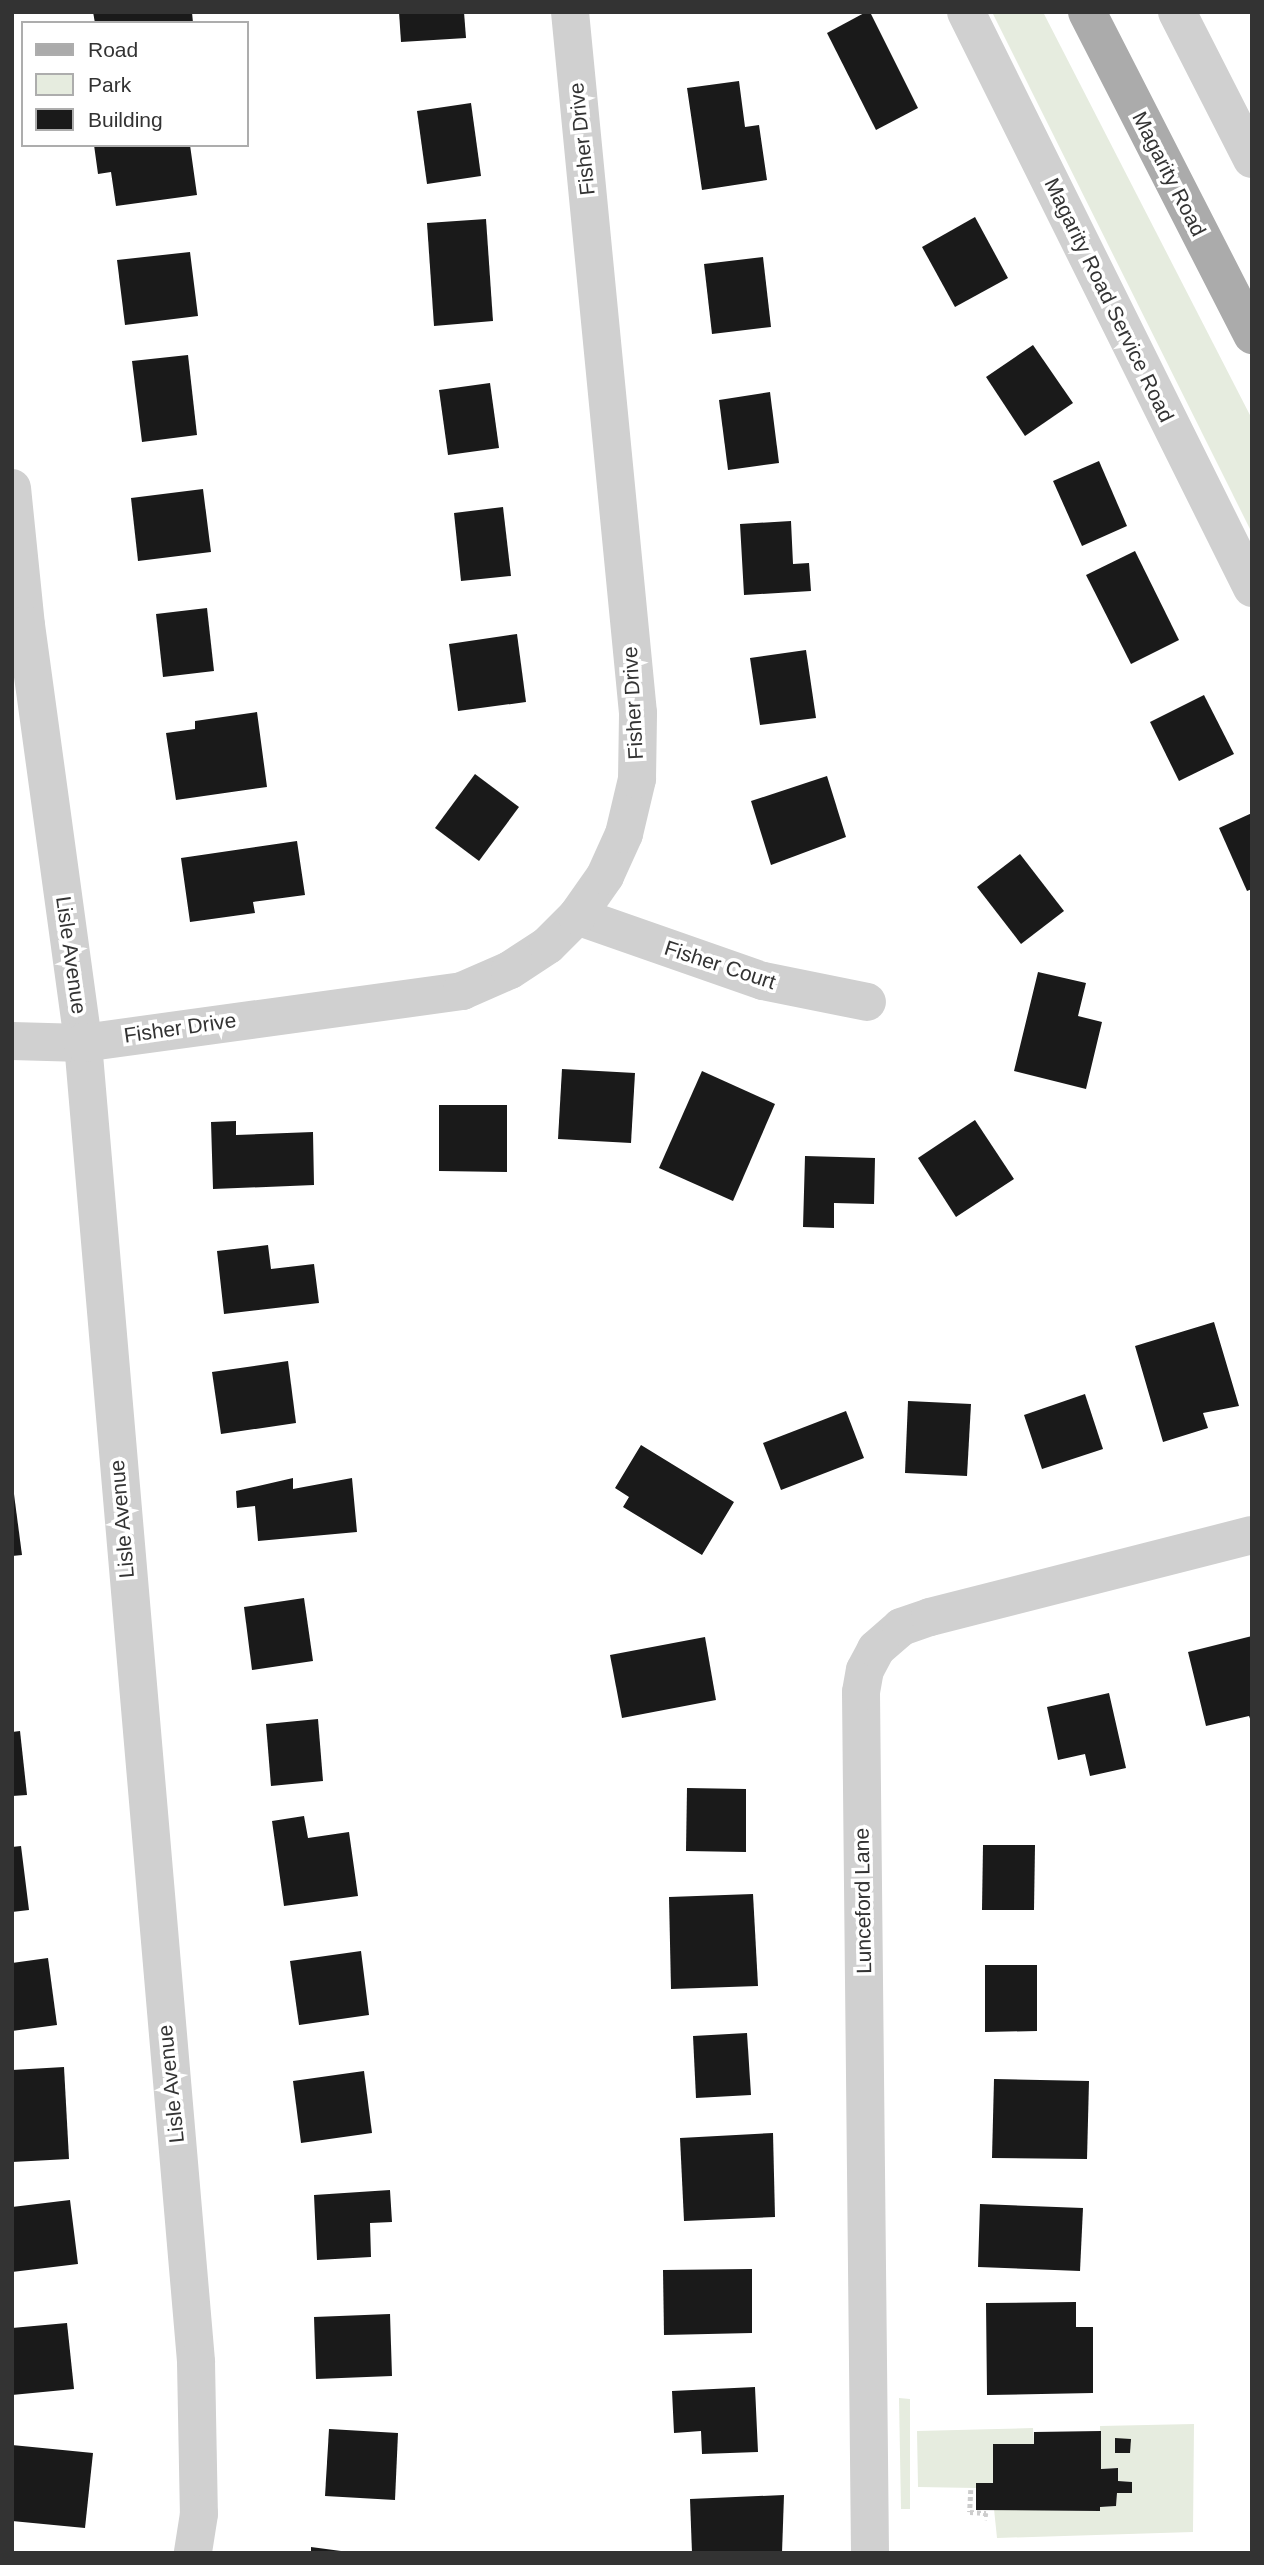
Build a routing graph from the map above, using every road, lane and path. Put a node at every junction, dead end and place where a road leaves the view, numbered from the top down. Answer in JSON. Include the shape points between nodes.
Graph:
{"nodes":[{"id":1,"x":570,"y":12,"type":"edge"},
{"id":2,"x":966,"y":12,"type":"edge"},
{"id":3,"x":1087,"y":12,"type":"edge"},
{"id":4,"x":1177,"y":12,"type":"edge"},
{"id":5,"x":1252,"y":159,"type":"edge"},
{"id":6,"x":1252,"y":335,"type":"edge"},
{"id":7,"x":12,"y":488,"type":"edge"},
{"id":8,"x":1252,"y":588,"type":"edge"},
{"id":9,"x":577,"y":916,"type":"junction"},
{"id":10,"x":867,"y":1002,"type":"dead end"},
{"id":11,"x":12,"y":1041,"type":"edge"},
{"id":12,"x":83,"y":1043,"type":"junction"},
{"id":13,"x":1252,"y":1535,"type":"edge"},
{"id":14,"x":971,"y":2490,"type":"dead end"},
{"id":15,"x":985,"y":2520,"type":"dead end"},
{"id":16,"x":193,"y":2553,"type":"edge"},
{"id":17,"x":870,"y":2553,"type":"edge"}],
"edges":[{"from":1,"to":9,"type":"street","name":"Fisher Drive","via":[[638,713],[636,779],[624,834],[606,876]]},
{"from":2,"to":8,"type":"street","name":"Magarity Road Service Road"},
{"from":3,"to":6,"type":"main road","name":"Magarity Road"},
{"from":4,"to":5,"type":"street"},
{"from":7,"to":12,"type":"street","name":"Lisle Avenue"},
{"from":9,"to":10,"type":"street","name":"Fisher Court","via":[[763,981]]},
{"from":9,"to":12,"type":"street","name":"Fisher Drive","via":[[548,945],[510,970],[462,990]]},
{"from":11,"to":12,"type":"street","name":"Fisher Drive"},
{"from":12,"to":16,"type":"street","name":"Lisle Avenue","via":[[197,2362],[199,2514]]},
{"from":13,"to":17,"type":"street","name":"Lunceford Lane","via":[[920,1620],[901,1627],[876,1650],[865,1670],[861,1692]]},
{"from":14,"to":15,"type":"path","via":[[970,2512],[986,2513]]}]}
